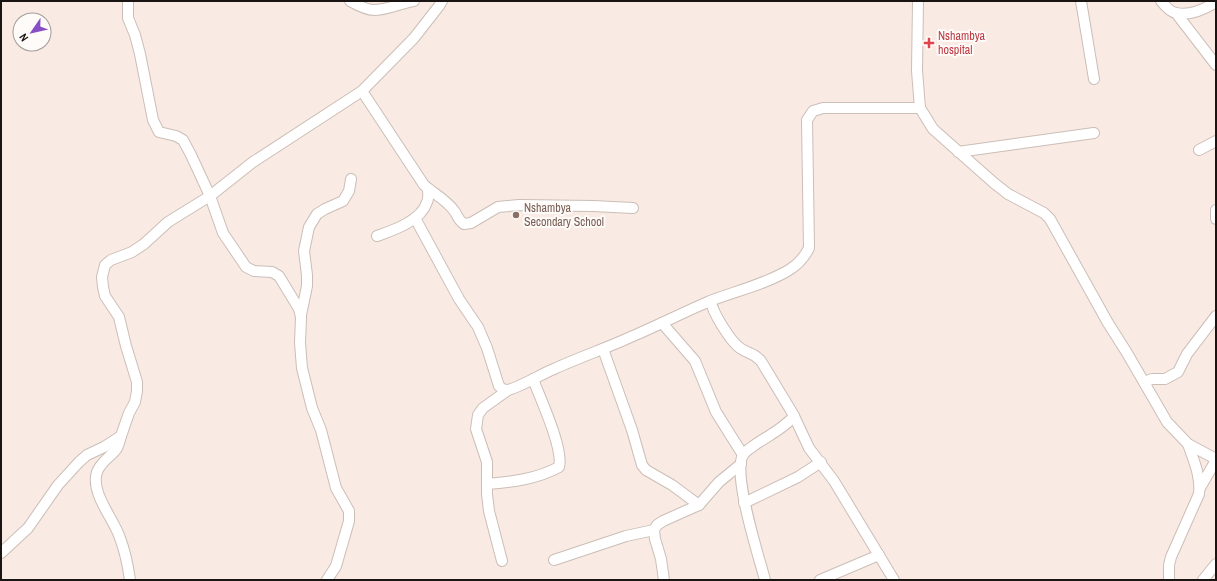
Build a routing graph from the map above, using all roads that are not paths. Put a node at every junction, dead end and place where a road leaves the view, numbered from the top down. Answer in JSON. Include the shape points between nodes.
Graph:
{"nodes":[{"id":1,"x":128,"y":1,"type":"edge"},
{"id":2,"x":350,"y":1,"type":"edge"},
{"id":3,"x":414,"y":1,"type":"edge"},
{"id":4,"x":442,"y":1,"type":"edge"},
{"id":5,"x":918,"y":1,"type":"edge"},
{"id":6,"x":1081,"y":1,"type":"edge"},
{"id":7,"x":1161,"y":1,"type":"edge"},
{"id":8,"x":1216,"y":2,"type":"edge"},
{"id":9,"x":1176,"y":13,"type":"junction"},
{"id":10,"x":1216,"y":65,"type":"edge"},
{"id":11,"x":1094,"y":79,"type":"dead end"},
{"id":12,"x":362,"y":91,"type":"junction"},
{"id":13,"x":920,"y":108,"type":"junction"},
{"id":14,"x":1094,"y":132,"type":"dead end"},
{"id":15,"x":1216,"y":141,"type":"edge"},
{"id":16,"x":1199,"y":150,"type":"dead end"},
{"id":17,"x":958,"y":152,"type":"junction"},
{"id":18,"x":352,"y":179,"type":"dead end"},
{"id":19,"x":428,"y":189,"type":"junction"},
{"id":20,"x":210,"y":196,"type":"junction"},
{"id":21,"x":634,"y":208,"type":"dead end"},
{"id":22,"x":1216,"y":210,"type":"edge"},
{"id":23,"x":415,"y":218,"type":"junction"},
{"id":24,"x":1216,"y":219,"type":"edge"},
{"id":25,"x":377,"y":236,"type":"dead end"},
{"id":26,"x":711,"y":301,"type":"junction"},
{"id":27,"x":1216,"y":316,"type":"edge"},
{"id":28,"x":301,"y":317,"type":"junction"},
{"id":29,"x":662,"y":322,"type":"junction"},
{"id":30,"x":603,"y":349,"type":"junction"},
{"id":31,"x":533,"y":379,"type":"junction"},
{"id":32,"x":1144,"y":382,"type":"junction"},
{"id":33,"x":508,"y":390,"type":"junction"},
{"id":34,"x":794,"y":416,"type":"junction"},
{"id":35,"x":121,"y":436,"type":"junction"},
{"id":36,"x":1188,"y":444,"type":"junction"},
{"id":37,"x":742,"y":459,"type":"junction"},
{"id":38,"x":1216,"y":459,"type":"edge"},
{"id":39,"x":820,"y":462,"type":"junction"},
{"id":40,"x":487,"y":484,"type":"junction"},
{"id":41,"x":1200,"y":488,"type":"junction"},
{"id":42,"x":744,"y":503,"type":"junction"},
{"id":43,"x":699,"y":505,"type":"junction"},
{"id":44,"x":654,"y":530,"type":"junction"},
{"id":45,"x":1,"y":553,"type":"edge"},
{"id":46,"x":879,"y":555,"type":"junction"},
{"id":47,"x":554,"y":560,"type":"dead end"},
{"id":48,"x":502,"y":561,"type":"dead end"},
{"id":49,"x":1216,"y":564,"type":"edge"},
{"id":50,"x":130,"y":580,"type":"edge"},
{"id":51,"x":327,"y":580,"type":"edge"},
{"id":52,"x":664,"y":580,"type":"edge"},
{"id":53,"x":765,"y":580,"type":"edge"},
{"id":54,"x":820,"y":580,"type":"edge"},
{"id":55,"x":894,"y":580,"type":"edge"},
{"id":56,"x":1169,"y":580,"type":"edge"},
{"id":57,"x":1203,"y":580,"type":"edge"}],
"edges":[{"from":1,"to":20,"type":"street","via":[[128,18],[135,34],[153,120],[159,132],[183,140]]},
{"from":2,"to":3,"type":"street","via":[[373,10]]},
{"from":4,"to":12,"type":"street","via":[[414,38]]},
{"from":5,"to":13,"type":"street"},
{"from":6,"to":11,"type":"street"},
{"from":7,"to":9,"type":"street"},
{"from":8,"to":9,"type":"street","via":[[1202,10]]},
{"from":9,"to":10,"type":"street"},
{"from":12,"to":19,"type":"street"},
{"from":12,"to":20,"type":"street","via":[[253,162]]},
{"from":13,"to":17,"type":"street","via":[[933,129]]},
{"from":13,"to":26,"type":"street","via":[[823,108],[813,111],[807,120],[809,248],[805,257],[788,271]]},
{"from":14,"to":17,"type":"street"},
{"from":15,"to":16,"type":"street"},
{"from":17,"to":32,"type":"street","via":[[1008,194],[1044,213],[1050,219]]},
{"from":18,"to":28,"type":"street","via":[[349,191],[342,201],[317,214],[309,228],[304,252],[307,286]]},
{"from":19,"to":21,"type":"street","via":[[442,198],[464,224],[471,223],[498,207]]},
{"from":19,"to":23,"type":"street","via":[[426,205]]},
{"from":20,"to":28,"type":"street","via":[[223,233],[246,267],[254,271],[272,272],[278,276],[300,309]]},
{"from":20,"to":35,"type":"street","via":[[168,222],[144,244],[111,260],[105,266],[102,277],[105,296],[119,317],[137,382],[134,402]]},
{"from":22,"to":24,"type":"street"},
{"from":23,"to":25,"type":"street"},
{"from":23,"to":33,"type":"street","via":[[459,299],[478,327],[499,386]]},
{"from":26,"to":29,"type":"street"},
{"from":26,"to":34,"type":"street","via":[[714,311],[734,343],[757,356]]},
{"from":27,"to":32,"type":"street","via":[[1187,354],[1178,372],[1165,379]]},
{"from":28,"to":51,"type":"street","via":[[302,368],[336,488],[349,511],[349,521],[336,566]]},
{"from":29,"to":30,"type":"street"},
{"from":29,"to":37,"type":"street","via":[[695,361],[716,412]]},
{"from":30,"to":31,"type":"street"},
{"from":30,"to":43,"type":"street","via":[[642,465]]},
{"from":31,"to":33,"type":"street"},
{"from":31,"to":40,"type":"street","via":[[555,439],[560,458],[559,466],[536,476]]},
{"from":32,"to":36,"type":"street","via":[[1167,422]]},
{"from":33,"to":40,"type":"street","via":[[483,408],[476,422],[487,462]]},
{"from":34,"to":37,"type":"street","via":[[757,443]]},
{"from":34,"to":39,"type":"street","via":[[809,448]]},
{"from":35,"to":45,"type":"street","via":[[79,462],[58,485],[28,528]]},
{"from":35,"to":50,"type":"street","via":[[116,448],[97,472],[96,482],[98,493],[120,537]]},
{"from":36,"to":38,"type":"street"},
{"from":36,"to":41,"type":"street","via":[[1198,473]]},
{"from":37,"to":42,"type":"street"},
{"from":37,"to":43,"type":"street"},
{"from":38,"to":41,"type":"street"},
{"from":39,"to":42,"type":"street","via":[[798,477]]},
{"from":39,"to":46,"type":"street"},
{"from":40,"to":48,"type":"street","via":[[489,512]]},
{"from":41,"to":56,"type":"street","via":[[1171,557]]},
{"from":42,"to":53,"type":"street"},
{"from":43,"to":44,"type":"street","via":[[663,521]]},
{"from":44,"to":47,"type":"street","via":[[626,536]]},
{"from":44,"to":52,"type":"street"},
{"from":46,"to":54,"type":"street"},
{"from":46,"to":55,"type":"street"},
{"from":49,"to":57,"type":"street"}]}
